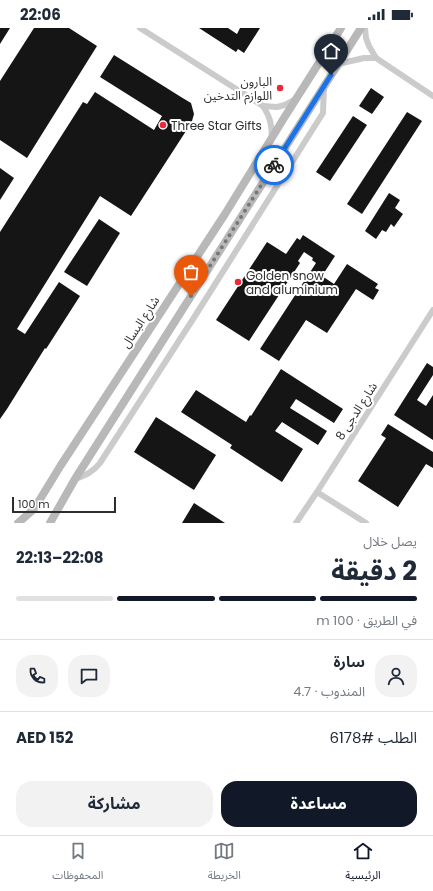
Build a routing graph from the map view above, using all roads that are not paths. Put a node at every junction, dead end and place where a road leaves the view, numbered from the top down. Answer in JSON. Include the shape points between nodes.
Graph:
{"nodes":[{"id":1,"x":140,"y":28,"type":"edge"},
{"id":2,"x":341,"y":28,"type":"edge"},
{"id":3,"x":361,"y":28,"type":"edge"},
{"id":4,"x":365,"y":28,"type":"edge"},
{"id":5,"x":376,"y":58,"type":"junction"},
{"id":6,"x":338,"y":64,"type":"junction"},
{"id":7,"x":324,"y":86,"type":"junction"},
{"id":8,"x":433,"y":96,"type":"edge"},
{"id":9,"x":297,"y":98,"type":"junction"},
{"id":10,"x":263,"y":106,"type":"junction"},
{"id":11,"x":272,"y":137,"type":"junction"},
{"id":12,"x":433,"y":310,"type":"edge"},
{"id":13,"x":75,"y":478,"type":"junction"},
{"id":14,"x":317,"y":492,"type":"junction"},
{"id":15,"x":18,"y":523,"type":"edge"},
{"id":16,"x":50,"y":523,"type":"edge"},
{"id":17,"x":296,"y":523,"type":"edge"},
{"id":18,"x":366,"y":523,"type":"edge"}],
"edges":[{"from":1,"to":10,"type":"street"},
{"from":2,"to":9,"type":"street","name":"شارع البسال"},
{"from":3,"to":6,"type":"street"},
{"from":4,"to":5,"type":"street","via":[[367,42]]},
{"from":5,"to":6,"type":"street"},
{"from":5,"to":8,"type":"street"},
{"from":6,"to":7,"type":"street"},
{"from":7,"to":13,"type":"street"},
{"from":7,"to":13,"type":"street","via":[[323,113],[203,304],[96,469]]},
{"from":9,"to":10,"type":"street","via":[[277,107]]},
{"from":9,"to":11,"type":"street","name":"شارع البسال"},
{"from":10,"to":11,"type":"street","via":[[271,122]]},
{"from":11,"to":15,"type":"street","name":"شارع البسال","via":[[34,509]]},
{"from":12,"to":14,"type":"street","name":"شارع الدجى 8"},
{"from":13,"to":16,"type":"street"},
{"from":14,"to":17,"type":"street","name":"شارع الدجى 8"},
{"from":14,"to":18,"type":"street"}]}
